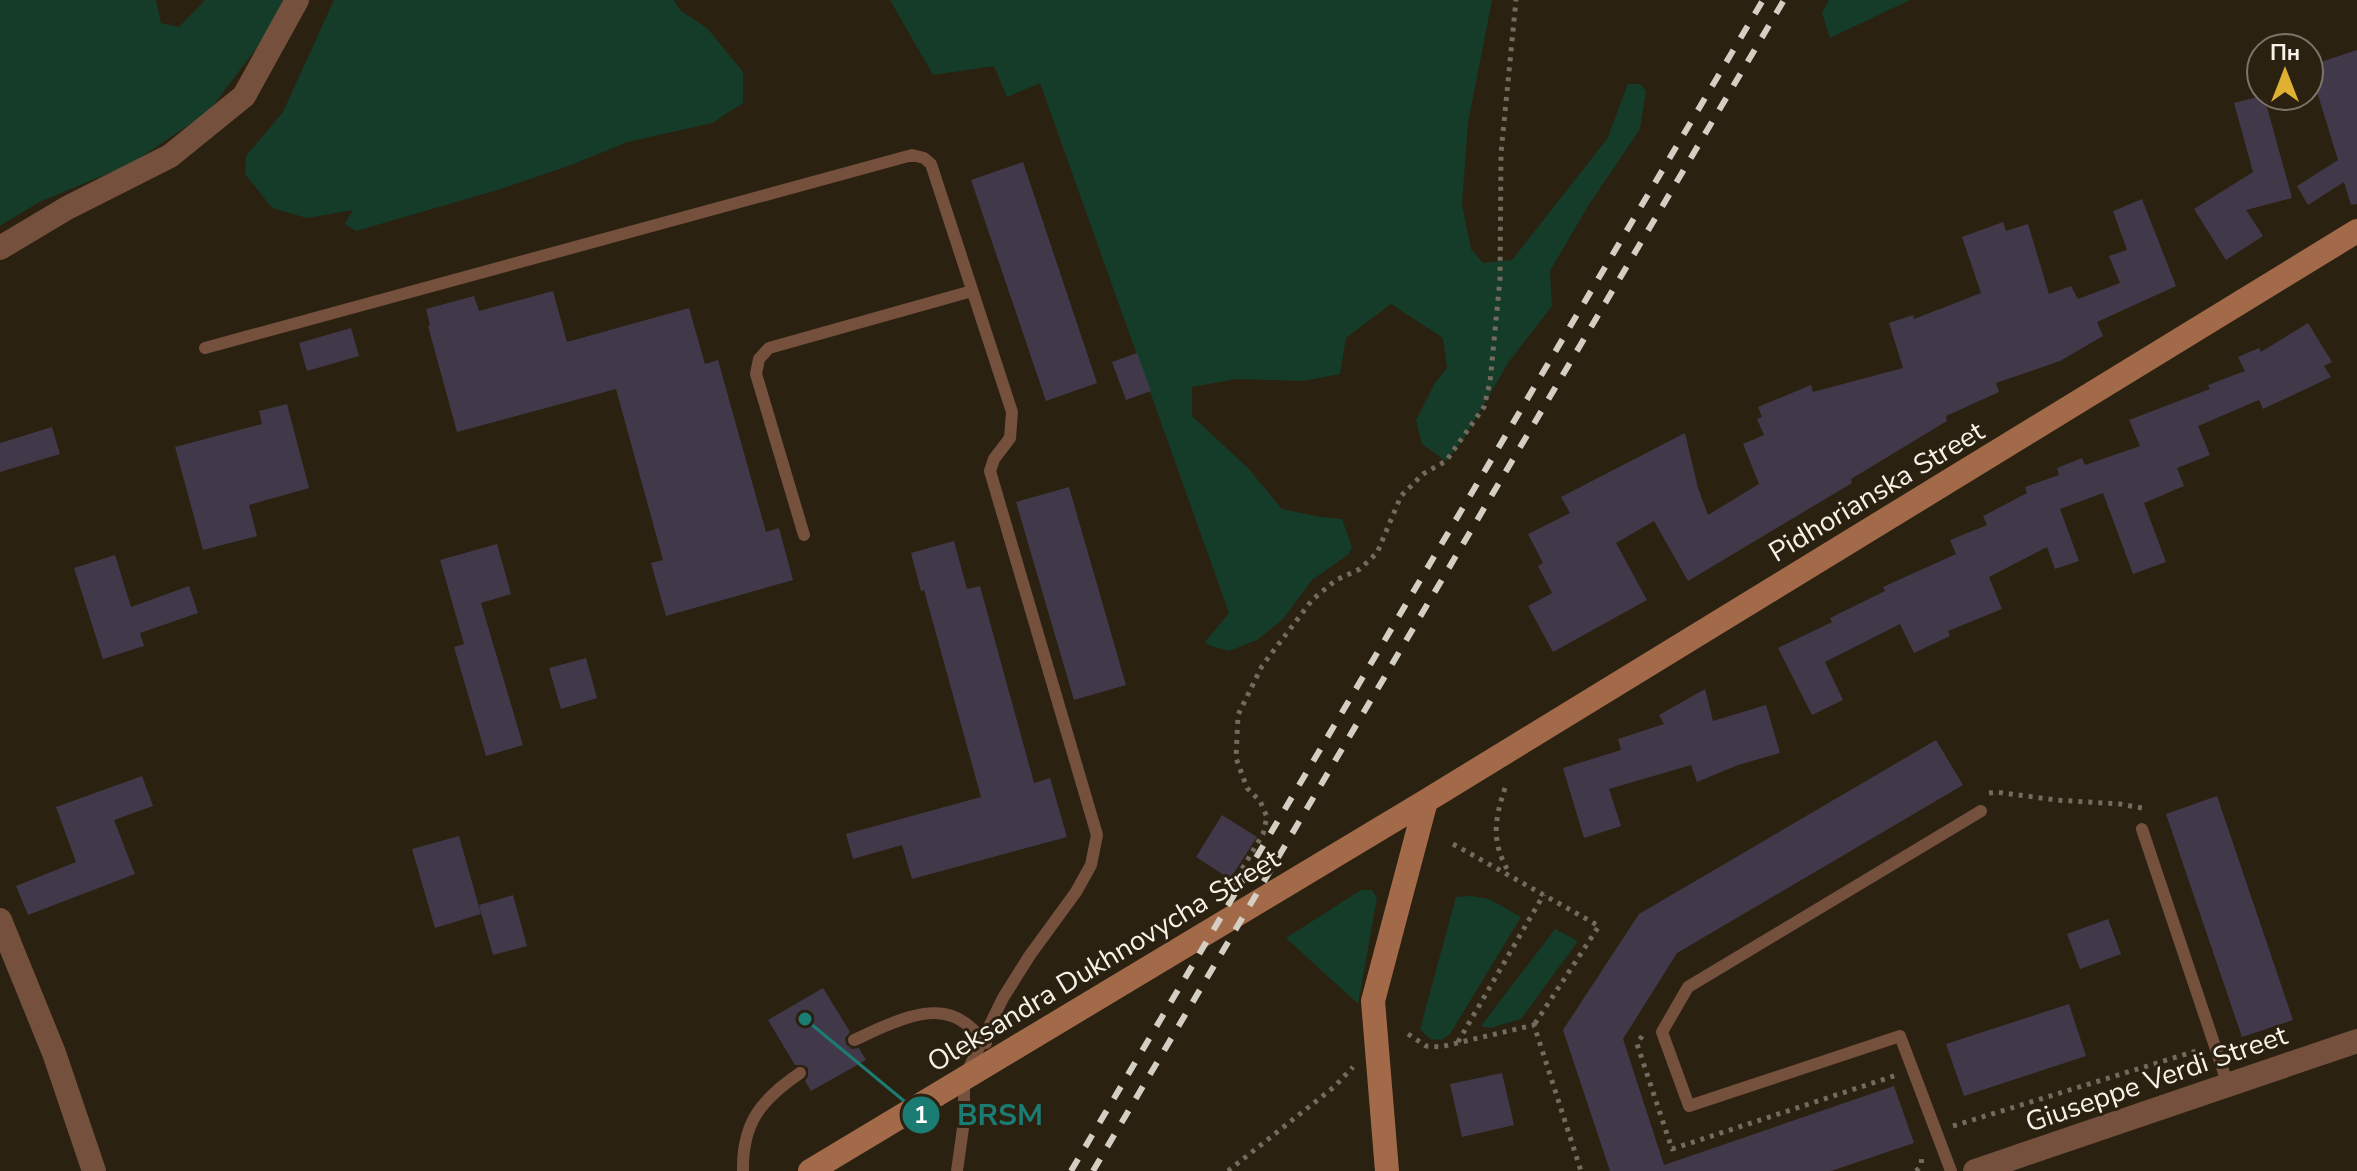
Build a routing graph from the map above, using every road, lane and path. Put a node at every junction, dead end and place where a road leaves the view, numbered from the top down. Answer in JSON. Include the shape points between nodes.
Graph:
{"nodes":[{"id":1,"x":297,"y":0,"type":"edge"},
{"id":2,"x":1516,"y":0,"type":"edge"},
{"id":3,"x":2357,"y":231,"type":"edge"},
{"id":4,"x":0,"y":248,"type":"edge"},
{"id":5,"x":972,"y":291,"type":"junction"},
{"id":6,"x":205,"y":348,"type":"dead end"},
{"id":7,"x":804,"y":535,"type":"dead end"},
{"id":8,"x":1505,"y":788,"type":"dead end"},
{"id":9,"x":1985,"y":794,"type":"dead end"},
{"id":10,"x":1426,"y":801,"type":"junction"},
{"id":11,"x":2150,"y":810,"type":"dead end"},
{"id":12,"x":1981,"y":811,"type":"dead end"},
{"id":13,"x":2142,"y":829,"type":"dead end"},
{"id":14,"x":1453,"y":844,"type":"dead end"},
{"id":15,"x":1511,"y":875,"type":"junction"},
{"id":16,"x":1232,"y":886,"type":"dead end"},
{"id":17,"x":1544,"y":894,"type":"junction"},
{"id":18,"x":0,"y":920,"type":"edge"},
{"id":19,"x":1534,"y":1025,"type":"junction"},
{"id":20,"x":1645,"y":1030,"type":"dead end"},
{"id":21,"x":1408,"y":1034,"type":"dead end"},
{"id":22,"x":983,"y":1039,"type":"junction"},
{"id":23,"x":854,"y":1040,"type":"dead end"},
{"id":24,"x":2357,"y":1041,"type":"edge"},
{"id":25,"x":1457,"y":1043,"type":"junction"},
{"id":26,"x":2215,"y":1045,"type":"junction"},
{"id":27,"x":1000,"y":1057,"type":"junction"},
{"id":28,"x":1354,"y":1066,"type":"dead end"},
{"id":29,"x":800,"y":1073,"type":"dead end"},
{"id":30,"x":1903,"y":1073,"type":"dead end"},
{"id":31,"x":964,"y":1078,"type":"junction"},
{"id":32,"x":2228,"y":1085,"type":"junction"},
{"id":33,"x":1937,"y":1131,"type":"junction"},
{"id":34,"x":94,"y":1171,"type":"edge"},
{"id":35,"x":743,"y":1171,"type":"edge"},
{"id":36,"x":810,"y":1171,"type":"edge"},
{"id":37,"x":957,"y":1171,"type":"edge"},
{"id":38,"x":1228,"y":1171,"type":"edge"},
{"id":39,"x":1387,"y":1171,"type":"edge"},
{"id":40,"x":1581,"y":1171,"type":"edge"},
{"id":41,"x":1951,"y":1171,"type":"edge"},
{"id":42,"x":1975,"y":1171,"type":"edge"}],
"edges":[{"from":1,"to":4,"type":"street","via":[[244,96],[170,156]]},
{"from":2,"to":16,"type":"path","via":[[1501,153],[1500,279],[1484,407],[1446,461],[1401,496],[1377,553],[1312,600],[1262,666],[1238,715],[1236,758],[1247,788],[1267,817],[1263,834]]},
{"from":3,"to":10,"type":"main road","name":"Pidhorianska Street"},
{"from":5,"to":6,"type":"lane","via":[[931,164],[912,155]]},
{"from":5,"to":7,"type":"lane","via":[[769,348],[759,359],[756,374]]},
{"from":5,"to":22,"type":"lane","via":[[1012,412],[1010,438],[990,471],[1097,835],[1091,865],[1076,892],[1030,955]]},
{"from":8,"to":15,"type":"path","via":[[1495,833]]},
{"from":9,"to":11,"type":"path"},
{"from":10,"to":27,"type":"main road","name":"Oleksandra Dukhnovycha Street"},
{"from":10,"to":39,"type":"main road","via":[[1373,1001]]},
{"from":12,"to":33,"type":"lane","via":[[1688,987],[1662,1032],[1689,1106],[1900,1036]]},
{"from":13,"to":26,"type":"lane"},
{"from":14,"to":15,"type":"path"},
{"from":15,"to":17,"type":"path"},
{"from":17,"to":19,"type":"path","via":[[1599,926]]},
{"from":17,"to":25,"type":"path"},
{"from":18,"to":34,"type":"street"},
{"from":19,"to":25,"type":"path"},
{"from":19,"to":40,"type":"path"},
{"from":20,"to":30,"type":"path","via":[[1637,1044],[1672,1149]]},
{"from":21,"to":25,"type":"path","via":[[1426,1046]]},
{"from":22,"to":23,"type":"lane","via":[[950,1015],[923,1014]]},
{"from":22,"to":27,"type":"lane"},
{"from":22,"to":31,"type":"lane"},
{"from":24,"to":32,"type":"street","name":"Giuseppe Verdi Street"},
{"from":26,"to":32,"type":"lane"},
{"from":26,"to":33,"type":"path"},
{"from":27,"to":31,"type":"main road","name":"Oleksandra Dukhnovycha Street"},
{"from":28,"to":38,"type":"path"},
{"from":29,"to":35,"type":"lane","via":[[759,1108],[747,1133]]},
{"from":31,"to":36,"type":"main road","name":"Oleksandra Dukhnovycha Street"},
{"from":31,"to":37,"type":"lane"},
{"from":32,"to":42,"type":"street","name":"Giuseppe Verdi Street"},
{"from":33,"to":41,"type":"lane"}]}
